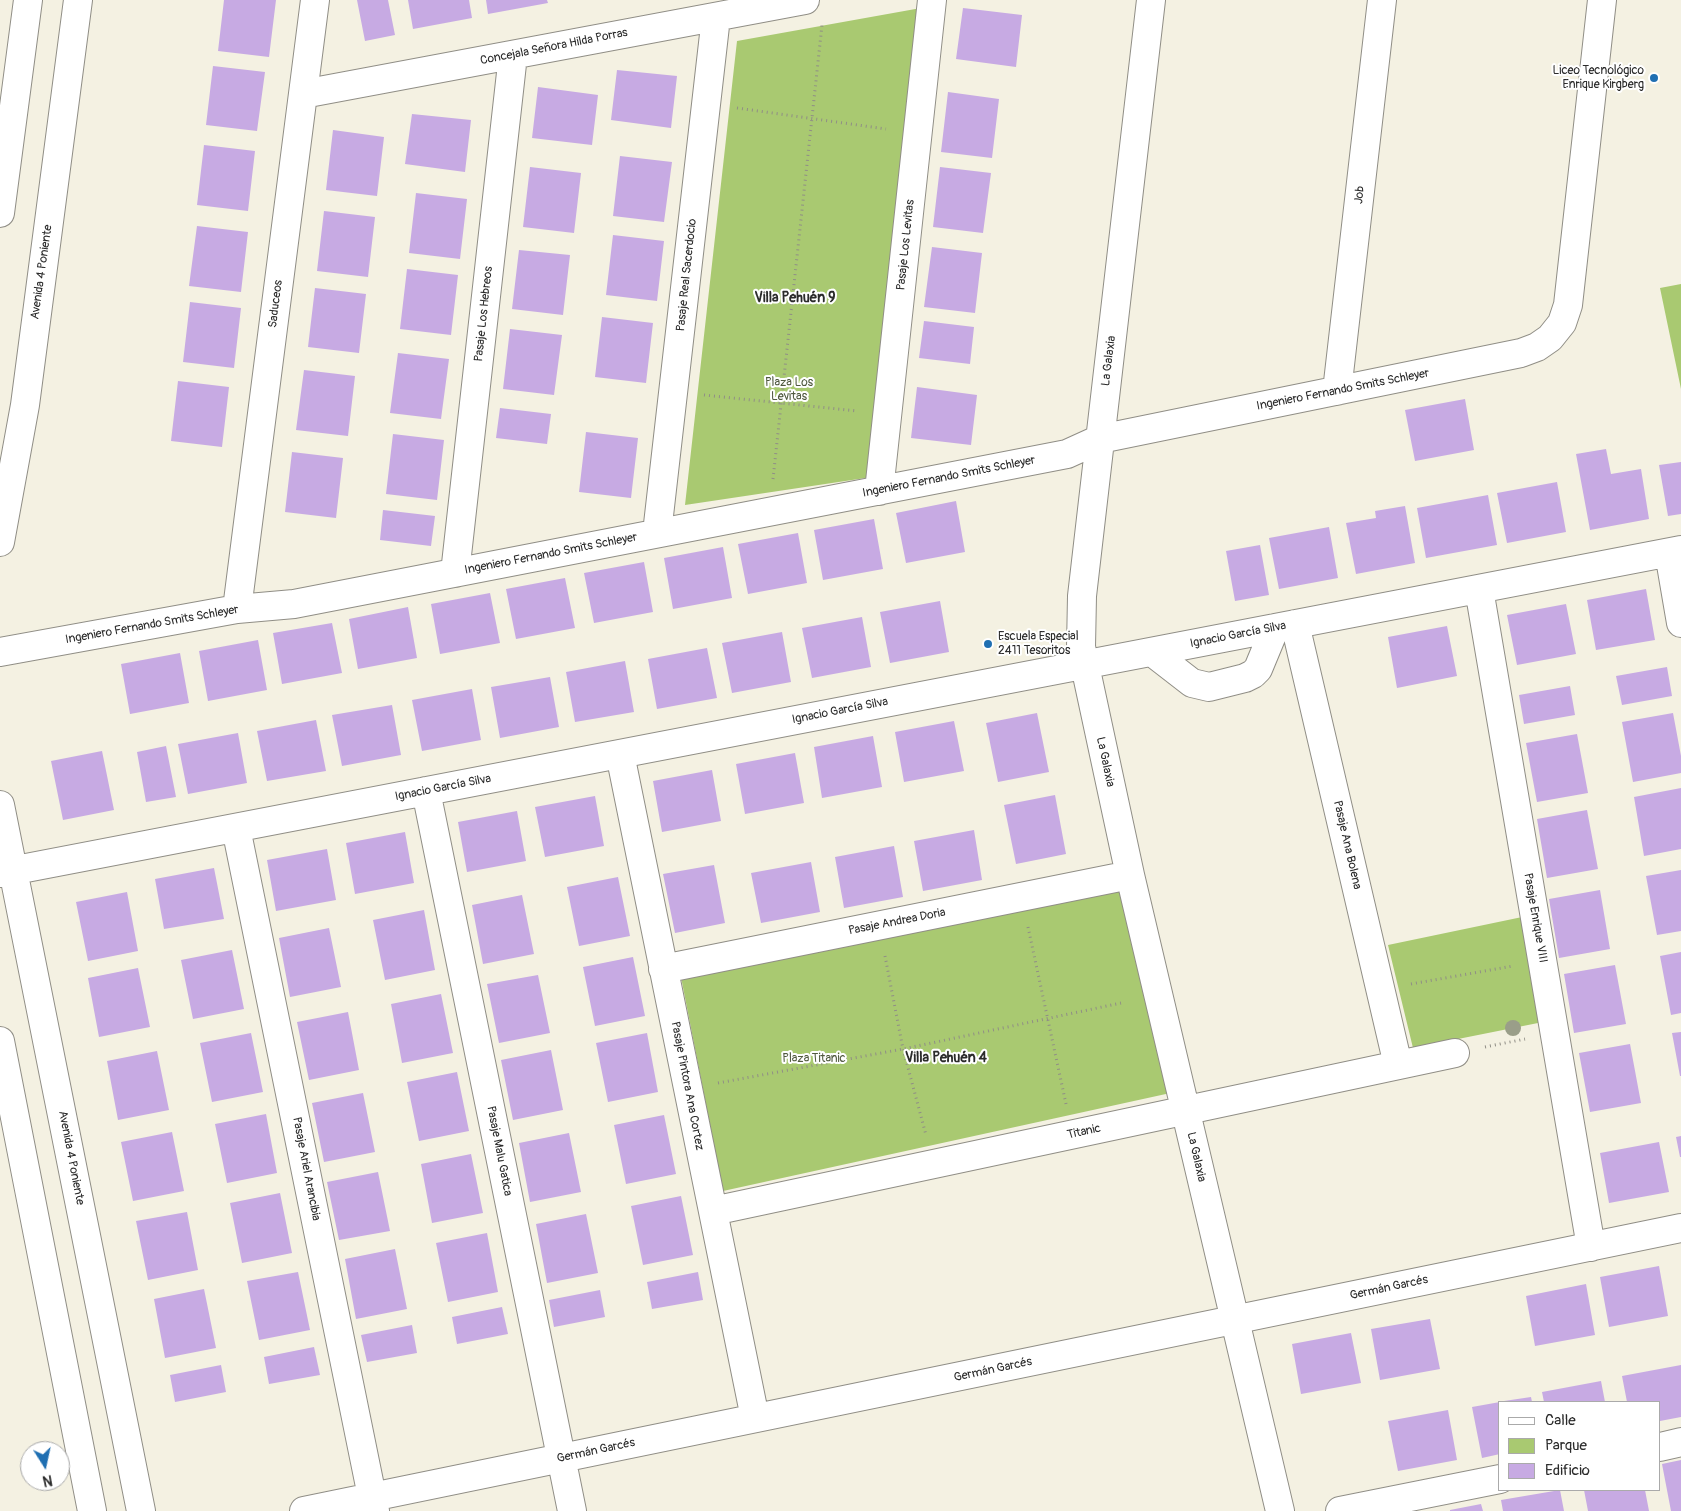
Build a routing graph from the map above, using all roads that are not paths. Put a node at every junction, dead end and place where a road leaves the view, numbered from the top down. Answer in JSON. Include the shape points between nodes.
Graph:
{"nodes":[{"id":1,"x":28,"y":0,"type":"edge"},
{"id":2,"x":78,"y":0,"type":"edge"},
{"id":3,"x":315,"y":0,"type":"edge"},
{"id":4,"x":932,"y":0,"type":"edge"},
{"id":5,"x":1151,"y":0,"type":"edge"},
{"id":6,"x":1382,"y":0,"type":"edge"},
{"id":7,"x":1602,"y":0,"type":"edge"},
{"id":8,"x":814,"y":10,"type":"edge"},
{"id":9,"x":716,"y":17,"type":"junction"},
{"id":10,"x":513,"y":55,"type":"junction"},
{"id":11,"x":303,"y":94,"type":"junction"},
{"id":12,"x":0,"y":213,"type":"edge"},
{"id":13,"x":1337,"y":391,"type":"junction"},
{"id":14,"x":1100,"y":439,"type":"junction"},
{"id":15,"x":879,"y":491,"type":"junction"},
{"id":16,"x":657,"y":534,"type":"junction"},
{"id":17,"x":0,"y":542,"type":"edge"},
{"id":18,"x":1675,"y":552,"type":"edge"},
{"id":19,"x":455,"y":572,"type":"junction"},
{"id":20,"x":1479,"y":589,"type":"junction"},
{"id":21,"x":237,"y":609,"type":"junction"},
{"id":22,"x":1681,"y":623,"type":"edge"},
{"id":23,"x":1285,"y":626,"type":"junction"},
{"id":24,"x":0,"y":652,"type":"edge"},
{"id":25,"x":1152,"y":652,"type":"junction"},
{"id":26,"x":1084,"y":665,"type":"junction"},
{"id":27,"x":620,"y":754,"type":"junction"},
{"id":28,"x":426,"y":791,"type":"junction"},
{"id":29,"x":0,"y":805,"type":"edge"},
{"id":30,"x":236,"y":828,"type":"junction"},
{"id":31,"x":7,"y":872,"type":"edge"},
{"id":32,"x":1130,"y":875,"type":"junction"},
{"id":33,"x":663,"y":970,"type":"junction"},
{"id":34,"x":0,"y":1041,"type":"edge"},
{"id":35,"x":1455,"y":1053,"type":"road end"},
{"id":36,"x":1398,"y":1065,"type":"junction"},
{"id":37,"x":1185,"y":1111,"type":"junction"},
{"id":38,"x":712,"y":1211,"type":"junction"},
{"id":39,"x":1681,"y":1228,"type":"edge"},
{"id":40,"x":1591,"y":1247,"type":"junction"},
{"id":41,"x":1235,"y":1320,"type":"junction"},
{"id":42,"x":755,"y":1418,"type":"junction"},
{"id":43,"x":1681,"y":1442,"type":"edge"},
{"id":44,"x":1661,"y":1447,"type":"edge"},
{"id":45,"x":561,"y":1458,"type":"junction"},
{"id":46,"x":1498,"y":1479,"type":"edge"},
{"id":47,"x":373,"y":1504,"type":"edge"},
{"id":48,"x":92,"y":1511,"type":"edge"},
{"id":49,"x":141,"y":1511,"type":"edge"},
{"id":50,"x":304,"y":1511,"type":"edge"},
{"id":51,"x":572,"y":1511,"type":"edge"},
{"id":52,"x":1280,"y":1511,"type":"edge"},
{"id":53,"x":1340,"y":1511,"type":"edge"}],
"edges":[{"from":1,"to":12,"type":"street"},
{"from":2,"to":17,"type":"street","name":"Avenida 4 Poniente","via":[[25,405]]},
{"from":3,"to":11,"type":"street","name":"Saduceos"},
{"from":4,"to":15,"type":"street","name":"Pasaje Los Levitas"},
{"from":5,"to":14,"type":"street","name":"La Galaxia"},
{"from":6,"to":13,"type":"street","name":"Job"},
{"from":7,"to":13,"type":"street","name":"Ingeniero Fernando Smits Schleyer","via":[[1568,304],[1562,323],[1550,338],[1521,353]]},
{"from":8,"to":9,"type":"street","name":"Concejala Señora Hilda Porras"},
{"from":9,"to":10,"type":"street","name":"Concejala Señora Hilda Porras"},
{"from":9,"to":16,"type":"street","name":"Pasaje Real Sacerdocio"},
{"from":10,"to":11,"type":"street","name":"Concejala Señora Hilda Porras"},
{"from":10,"to":19,"type":"street","name":"Pasaje Los Hebreos"},
{"from":11,"to":21,"type":"street","name":"Saduceos"},
{"from":13,"to":14,"type":"street","name":"Ingeniero Fernando Smits Schleyer"},
{"from":14,"to":15,"type":"street","name":"Ingeniero Fernando Smits Schleyer","via":[[1067,454]]},
{"from":14,"to":26,"type":"street","name":"La Galaxia","via":[[1082,596],[1080,629]]},
{"from":15,"to":16,"type":"street","name":"Ingeniero Fernando Smits Schleyer"},
{"from":16,"to":19,"type":"street","name":"Ingeniero Fernando Smits Schleyer"},
{"from":18,"to":20,"type":"street","name":"Ignacio García Silva"},
{"from":18,"to":22,"type":"street"},
{"from":19,"to":21,"type":"street","name":"Ingeniero Fernando Smits Schleyer","via":[[294,604]]},
{"from":20,"to":23,"type":"street","name":"Ignacio García Silva"},
{"from":20,"to":40,"type":"street","name":"Pasaje Enrique VIII"},
{"from":21,"to":24,"type":"street","name":"Ingeniero Fernando Smits Schleyer"},
{"from":23,"to":25,"type":"street","name":"Ignacio García Silva"},
{"from":23,"to":25,"type":"street","via":[[1253,674],[1208,687],[1192,682]]},
{"from":23,"to":36,"type":"street","name":"Pasaje Ana Bolena"},
{"from":25,"to":26,"type":"street","name":"Ignacio García Silva"},
{"from":26,"to":27,"type":"street","name":"Ignacio García Silva"},
{"from":26,"to":32,"type":"street","name":"La Galaxia"},
{"from":27,"to":28,"type":"street","name":"Ignacio García Silva"},
{"from":27,"to":33,"type":"street","name":"Pasaje Pintora Ana Cortez"},
{"from":28,"to":30,"type":"street","name":"Ignacio García Silva"},
{"from":28,"to":45,"type":"street","name":"Pasaje Malu Gatica"},
{"from":29,"to":31,"type":"street","name":"Avenida 4 Poniente"},
{"from":30,"to":31,"type":"street","name":"Ignacio García Silva"},
{"from":30,"to":47,"type":"street","name":"Pasaje Ariel Arancibia"},
{"from":31,"to":49,"type":"street","name":"Avenida 4 Poniente"},
{"from":32,"to":33,"type":"street","name":"Pasaje Andrea Doria"},
{"from":32,"to":37,"type":"street","name":"La Galaxia"},
{"from":33,"to":38,"type":"street","name":"Pasaje Pintora Ana Cortez"},
{"from":34,"to":48,"type":"street"},
{"from":35,"to":36,"type":"street","name":"Titanic"},
{"from":36,"to":37,"type":"street","name":"Titanic"},
{"from":37,"to":38,"type":"street","name":"Titanic"},
{"from":37,"to":41,"type":"street","name":"La Galaxia"},
{"from":38,"to":42,"type":"street","name":"Pasaje Pintora Ana Cortez"},
{"from":39,"to":40,"type":"street","name":"Germán Garcés"},
{"from":40,"to":41,"type":"street","name":"Germán Garcés"},
{"from":41,"to":42,"type":"street","name":"Germán Garcés"},
{"from":41,"to":52,"type":"street","name":"La Galaxia"},
{"from":42,"to":45,"type":"street","name":"Germán Garcés"},
{"from":43,"to":44,"type":"street"},
{"from":45,"to":47,"type":"street","name":"Germán Garcés"},
{"from":45,"to":51,"type":"street","name":"Pasaje Malu Gatica"},
{"from":46,"to":53,"type":"street"},
{"from":47,"to":50,"type":"street","name":"Germán Garcés"}]}
